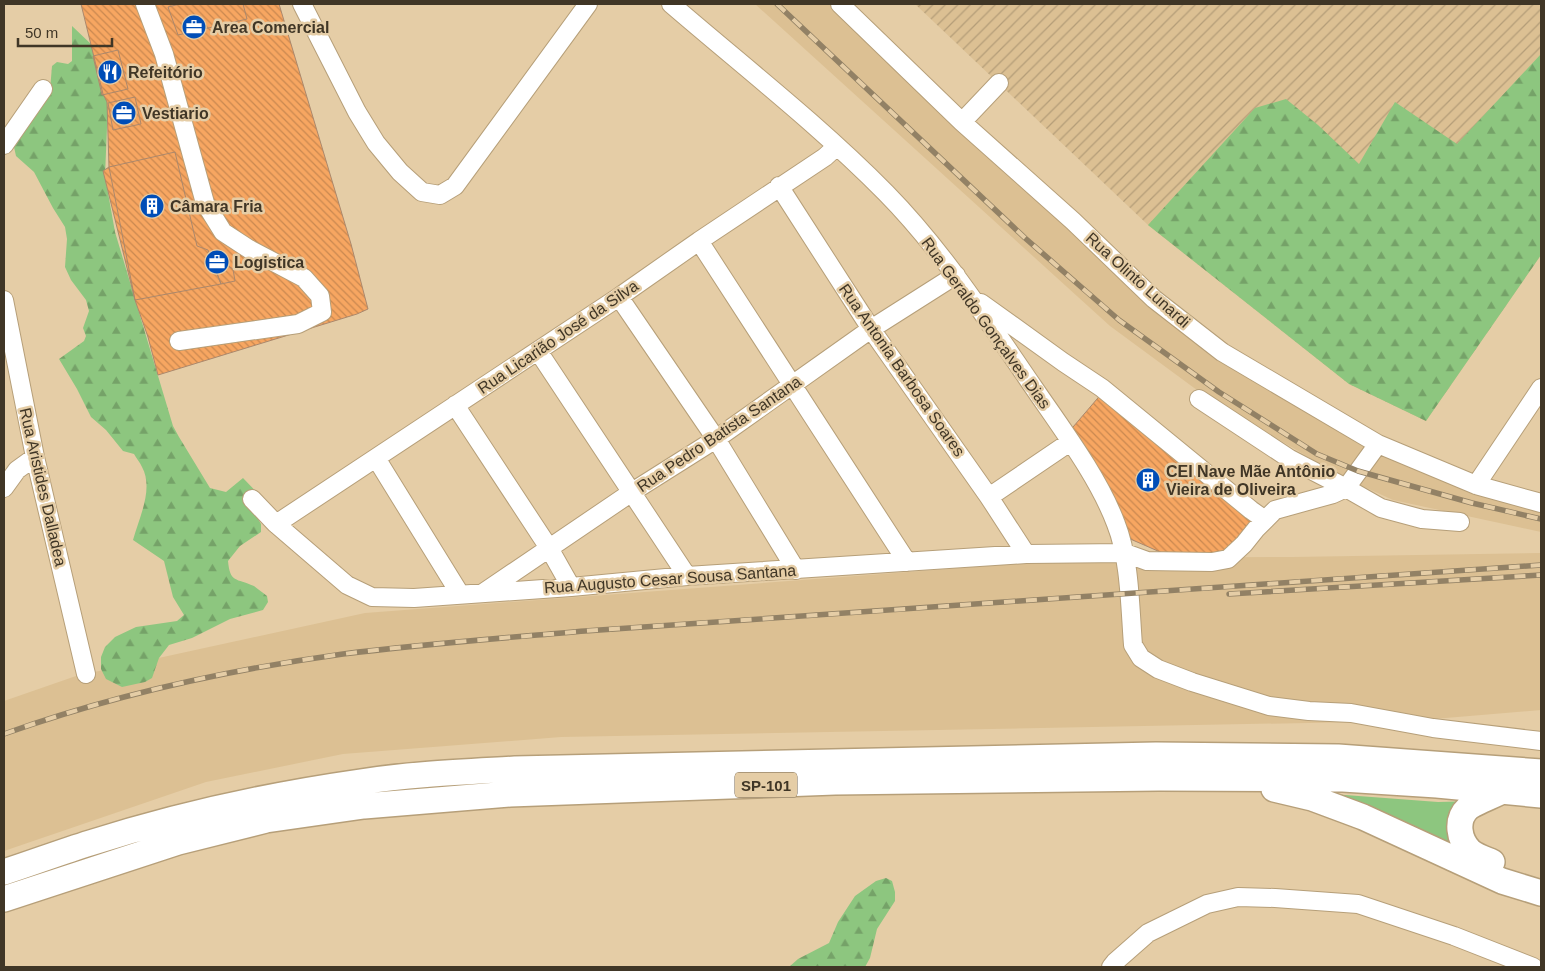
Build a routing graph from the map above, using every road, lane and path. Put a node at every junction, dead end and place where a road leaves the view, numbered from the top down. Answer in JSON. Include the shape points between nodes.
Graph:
{"nodes":[{"id":1,"x":145,"y":4,"type":"edge"},
{"id":2,"x":302,"y":4,"type":"edge"},
{"id":3,"x":588,"y":4,"type":"edge"},
{"id":4,"x":671,"y":4,"type":"edge"},
{"id":5,"x":840,"y":4,"type":"edge"},
{"id":6,"x":999,"y":83,"type":"dead end"},
{"id":7,"x":43,"y":89,"type":"dead end"},
{"id":8,"x":962,"y":122,"type":"junction"},
{"id":9,"x":4,"y":146,"type":"edge"},
{"id":10,"x":837,"y":146,"type":"junction"},
{"id":11,"x":779,"y":186,"type":"junction"},
{"id":12,"x":699,"y":240,"type":"junction"},
{"id":13,"x":956,"y":275,"type":"junction"},
{"id":14,"x":970,"y":295,"type":"junction"},
{"id":15,"x":619,"y":298,"type":"junction"},
{"id":16,"x":4,"y":300,"type":"edge"},
{"id":17,"x":871,"y":329,"type":"junction"},
{"id":18,"x":179,"y":341,"type":"dead end"},
{"id":19,"x":538,"y":351,"type":"junction"},
{"id":20,"x":794,"y":385,"type":"junction"},
{"id":21,"x":1541,"y":388,"type":"edge"},
{"id":22,"x":1199,"y":399,"type":"dead end"},
{"id":23,"x":455,"y":405,"type":"junction"},
{"id":24,"x":716,"y":439,"type":"junction"},
{"id":25,"x":1070,"y":442,"type":"junction"},
{"id":26,"x":1378,"y":444,"type":"junction"},
{"id":27,"x":35,"y":457,"type":"junction"},
{"id":28,"x":376,"y":458,"type":"junction"},
{"id":29,"x":1476,"y":485,"type":"junction"},
{"id":30,"x":4,"y":488,"type":"edge"},
{"id":31,"x":1346,"y":488,"type":"junction"},
{"id":32,"x":632,"y":492,"type":"junction"},
{"id":33,"x":989,"y":497,"type":"junction"},
{"id":34,"x":252,"y":499,"type":"dead end"},
{"id":35,"x":1541,"y":503,"type":"edge"},
{"id":36,"x":1265,"y":520,"type":"junction"},
{"id":37,"x":1460,"y":522,"type":"dead end"},
{"id":38,"x":276,"y":524,"type":"junction"},
{"id":39,"x":549,"y":548,"type":"junction"},
{"id":40,"x":1125,"y":553,"type":"junction"},
{"id":41,"x":1026,"y":554,"type":"junction"},
{"id":42,"x":907,"y":562,"type":"junction"},
{"id":43,"x":796,"y":570,"type":"junction"},
{"id":44,"x":688,"y":576,"type":"junction"},
{"id":45,"x":571,"y":587,"type":"junction"},
{"id":46,"x":483,"y":593,"type":"junction"},
{"id":47,"x":460,"y":594,"type":"junction"},
{"id":48,"x":86,"y":674,"type":"dead end"},
{"id":49,"x":1541,"y":741,"type":"edge"},
{"id":50,"x":1541,"y":772,"type":"edge"},
{"id":51,"x":1225,"y":779,"type":"junction"},
{"id":52,"x":1504,"y":790,"type":"junction"},
{"id":53,"x":1541,"y":795,"type":"edge"},
{"id":54,"x":4,"y":872,"type":"edge"},
{"id":55,"x":1541,"y":879,"type":"edge"},
{"id":56,"x":1541,"y":893,"type":"edge"},
{"id":57,"x":4,"y":899,"type":"edge"},
{"id":58,"x":1112,"y":967,"type":"edge"},
{"id":59,"x":1533,"y":967,"type":"edge"}],
"edges":[{"from":1,"to":18,"type":"street","via":[[164,54],[205,203],[223,232],[304,278],[320,296],[322,312],[298,324]]},
{"from":2,"to":3,"type":"street","via":[[376,143],[422,192],[440,195],[455,186]]},
{"from":4,"to":10,"type":"street","name":"Rua Geraldo Gonçalves Dias"},
{"from":5,"to":8,"type":"street","name":"Rua Olinto Lunardi"},
{"from":6,"to":8,"type":"street"},
{"from":7,"to":9,"type":"street"},
{"from":8,"to":26,"type":"street","name":"Rua Olinto Lunardi","via":[[1154,299],[1215,346]]},
{"from":10,"to":11,"type":"street","name":"Rua Licarião José da Silva"},
{"from":10,"to":13,"type":"street","name":"Rua Geraldo Gonçalves Dias","via":[[887,194]]},
{"from":11,"to":12,"type":"street","name":"Rua Licarião José da Silva"},
{"from":11,"to":17,"type":"street","name":"Rua Antonia Barbosa Soares"},
{"from":12,"to":15,"type":"street","name":"Rua Licarião José da Silva"},
{"from":12,"to":20,"type":"street"},
{"from":13,"to":14,"type":"street","name":"Rua Geraldo Gonçalves Dias"},
{"from":13,"to":17,"type":"street","name":"Rua Pedro Batista Santana"},
{"from":14,"to":25,"type":"street","name":"Rua Geraldo Gonçalves Dias"},
{"from":14,"to":36,"type":"street","via":[[1102,388]]},
{"from":15,"to":19,"type":"street","name":"Rua Licarião José da Silva"},
{"from":15,"to":24,"type":"street"},
{"from":16,"to":27,"type":"street","name":"Rua Aristides Dalladea"},
{"from":17,"to":20,"type":"street","name":"Rua Pedro Batista Santana"},
{"from":17,"to":33,"type":"street","name":"Rua Antonia Barbosa Soares"},
{"from":19,"to":23,"type":"street","name":"Rua Licarião José da Silva"},
{"from":19,"to":32,"type":"street"},
{"from":20,"to":24,"type":"street","name":"Rua Pedro Batista Santana"},
{"from":20,"to":42,"type":"street"},
{"from":21,"to":29,"type":"street"},
{"from":22,"to":31,"type":"street","via":[[1290,459]]},
{"from":23,"to":28,"type":"street","name":"Rua Licarião José da Silva"},
{"from":23,"to":39,"type":"street"},
{"from":24,"to":32,"type":"street","name":"Rua Pedro Batista Santana"},
{"from":24,"to":43,"type":"street"},
{"from":25,"to":33,"type":"street"},
{"from":25,"to":40,"type":"street","name":"Rua Geraldo Gonçalves Dias","via":[[1105,498]]},
{"from":26,"to":29,"type":"street","name":"Rua Olinto Lunardi"},
{"from":26,"to":31,"type":"street"},
{"from":27,"to":30,"type":"street","via":[[17,470]]},
{"from":27,"to":48,"type":"street","name":"Rua Aristides Dalladea"},
{"from":28,"to":38,"type":"street","name":"Rua Licarião José da Silva"},
{"from":28,"to":47,"type":"street"},
{"from":29,"to":35,"type":"street","name":"Rua Olinto Lunardi"},
{"from":31,"to":36,"type":"street","name":"Rua Augusto Cesar Sousa Santana","via":[[1275,510]]},
{"from":31,"to":37,"type":"street","via":[[1381,508],[1422,519]]},
{"from":32,"to":39,"type":"street","name":"Rua Pedro Batista Santana"},
{"from":32,"to":44,"type":"street"},
{"from":33,"to":41,"type":"street","name":"Rua Antonia Barbosa Soares"},
{"from":34,"to":38,"type":"street","name":"Rua Augusto Cesar Sousa Santana"},
{"from":36,"to":40,"type":"street","name":"Rua Augusto Cesar Sousa Santana","via":[[1228,559],[1212,562],[1147,561]]},
{"from":38,"to":47,"type":"street","name":"Rua Augusto Cesar Sousa Santana","via":[[347,585],[372,597]]},
{"from":39,"to":45,"type":"street"},
{"from":39,"to":46,"type":"street","name":"Rua Pedro Batista Santana"},
{"from":40,"to":41,"type":"street","name":"Rua Augusto Cesar Sousa Santana"},
{"from":40,"to":49,"type":"street","name":"Rua Geraldo Gonçalves Dias","via":[[1134,645],[1142,658],[1158,669],[1269,706],[1351,713],[1433,728]]},
{"from":41,"to":42,"type":"street","name":"Rua Augusto Cesar Sousa Santana"},
{"from":42,"to":43,"type":"street","name":"Rua Augusto Cesar Sousa Santana"},
{"from":43,"to":44,"type":"street","name":"Rua Augusto Cesar Sousa Santana"},
{"from":44,"to":45,"type":"street","name":"Rua Augusto Cesar Sousa Santana"},
{"from":45,"to":46,"type":"street","name":"Rua Augusto Cesar Sousa Santana"},
{"from":46,"to":47,"type":"street","name":"Rua Augusto Cesar Sousa Santana"},
{"from":50,"to":54,"type":"highway","number":"SP-101","via":[[1338,757],[1156,755],[515,769],[423,774],[307,790],[227,806],[90,843]]},
{"from":51,"to":52,"type":"highway","number":"SP-101","via":[[1344,779]]},
{"from":51,"to":56,"type":"highway","via":[[1312,798],[1363,817],[1502,881]]},
{"from":51,"to":57,"type":"highway","number":"SP-101","via":[[825,783],[510,794],[364,806],[266,820],[178,842]]},
{"from":52,"to":53,"type":"highway","number":"SP-101"},
{"from":52,"to":55,"type":"highway","via":[[1468,808],[1460,825],[1461,838],[1471,852],[1483,859]]},
{"from":58,"to":59,"type":"street","via":[[1148,933],[1207,904],[1238,897],[1358,904]]}]}
